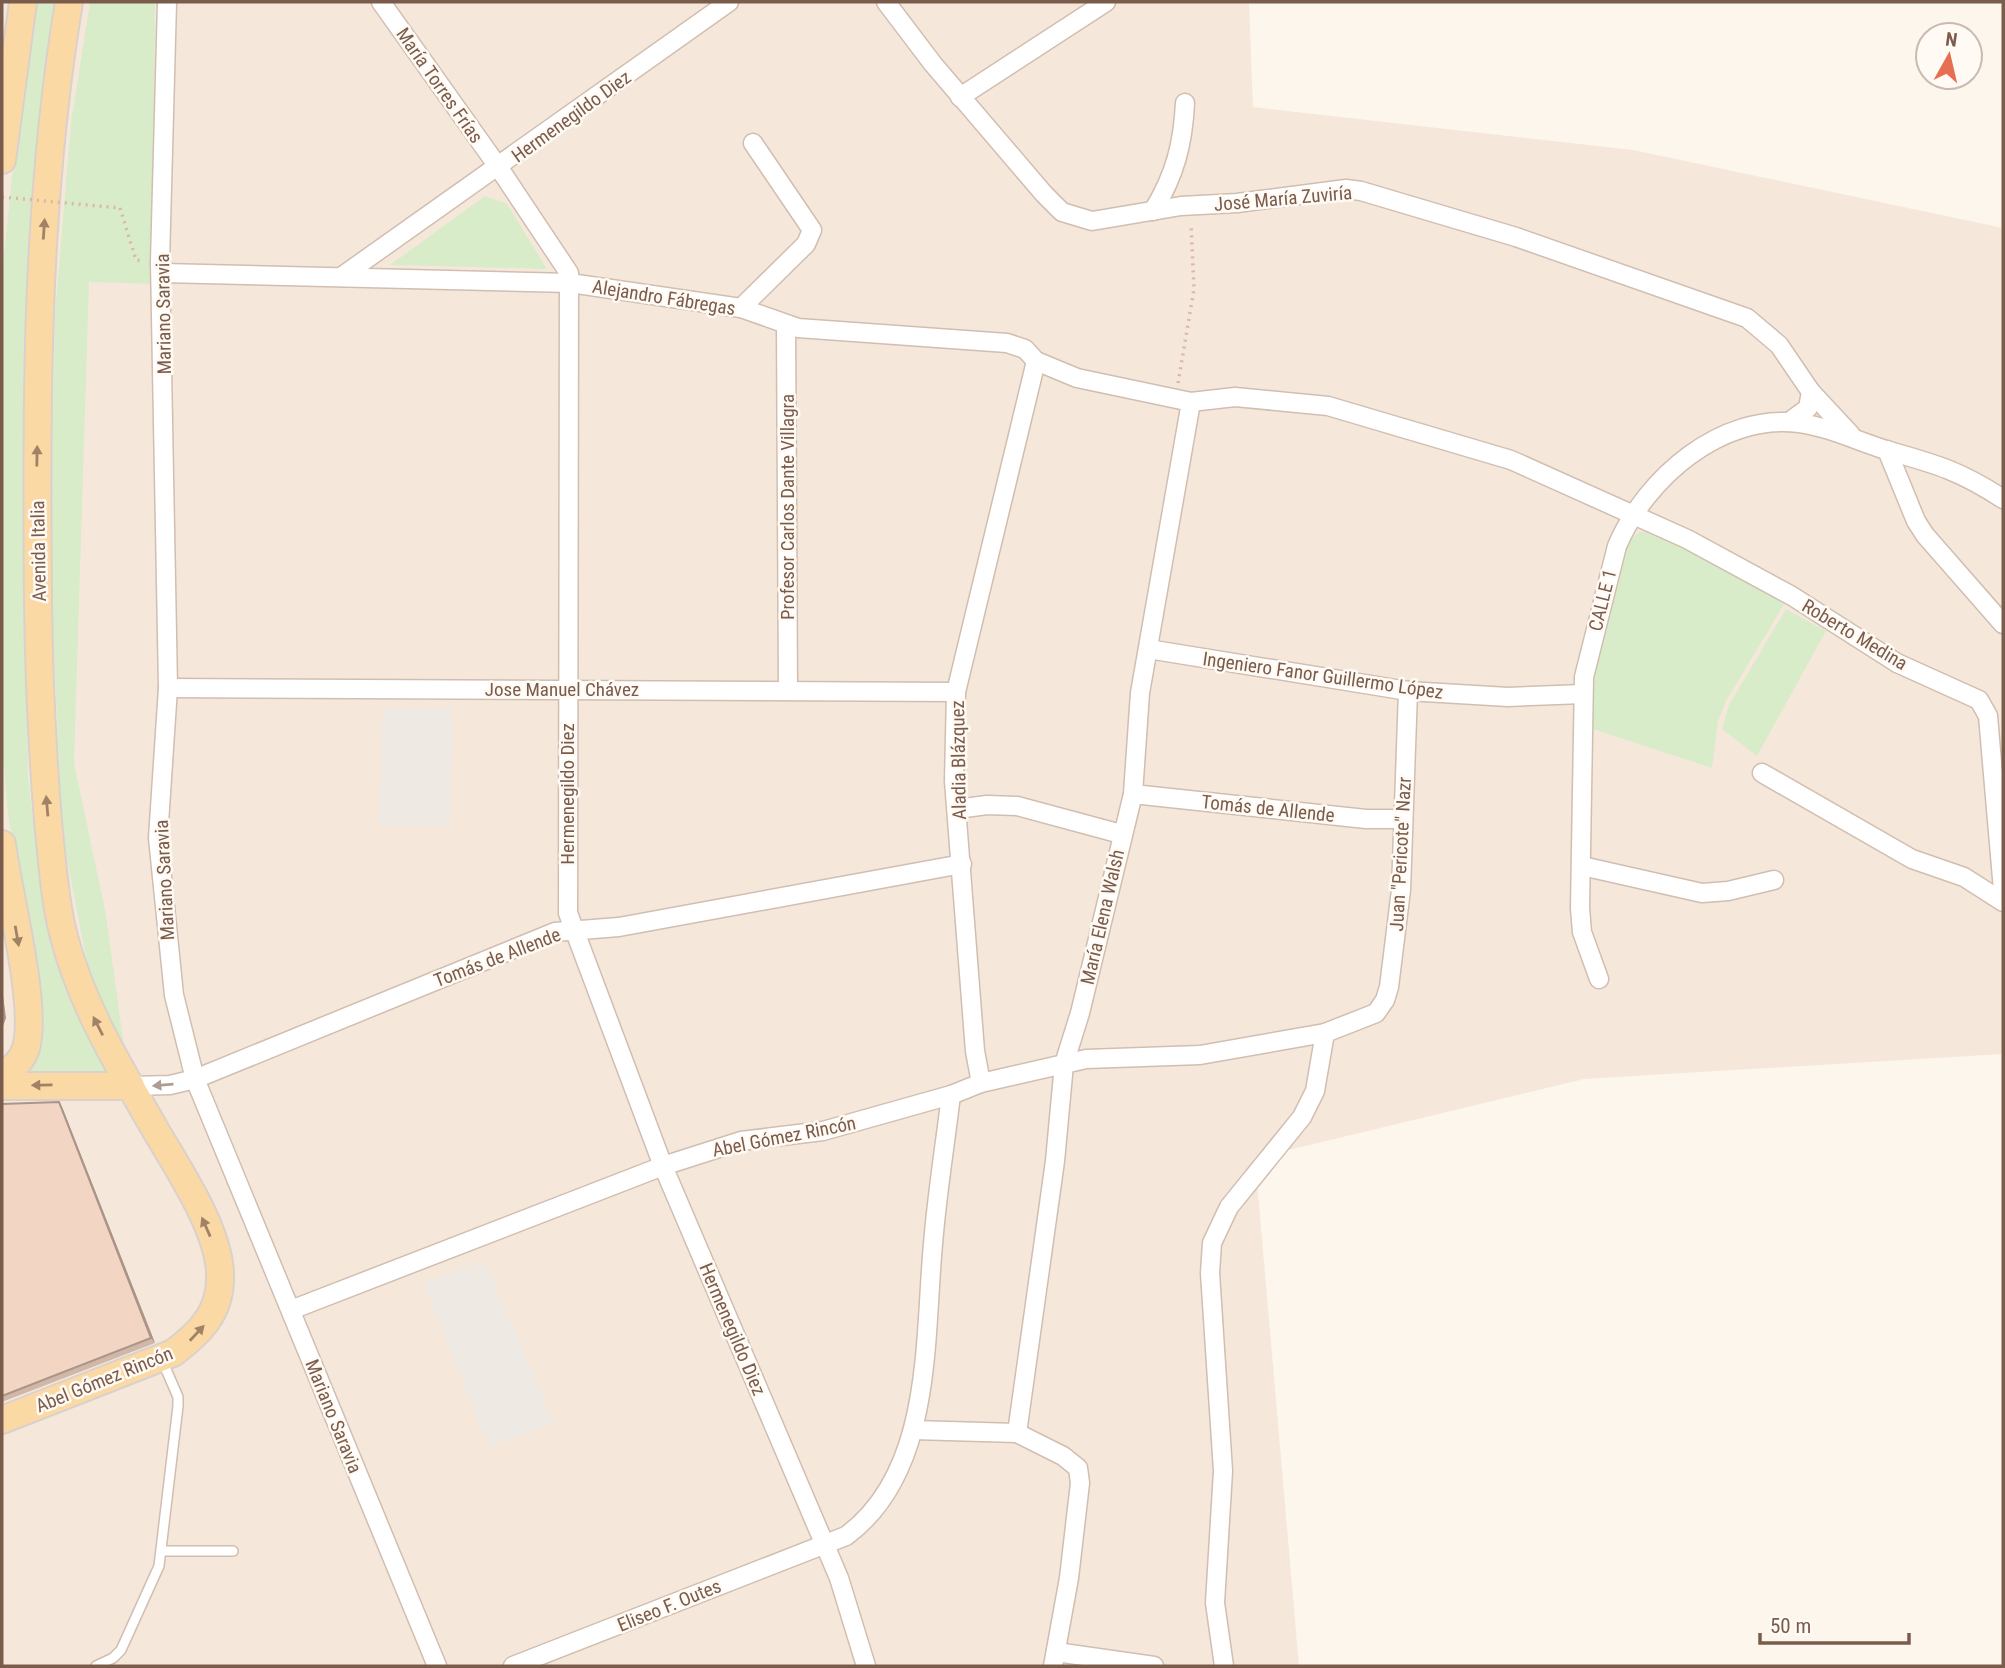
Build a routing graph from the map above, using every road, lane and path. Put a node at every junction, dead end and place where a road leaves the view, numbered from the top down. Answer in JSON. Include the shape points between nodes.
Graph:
{"nodes":[{"id":1,"x":23,"y":2,"type":"edge"},
{"id":2,"x":69,"y":2,"type":"edge"},
{"id":3,"x":167,"y":2,"type":"edge"},
{"id":4,"x":381,"y":2,"type":"edge"},
{"id":5,"x":729,"y":2,"type":"edge"},
{"id":6,"x":886,"y":2,"type":"edge"},
{"id":7,"x":1106,"y":2,"type":"edge"},
{"id":8,"x":960,"y":97,"type":"junction"},
{"id":9,"x":1185,"y":103,"type":"dead end"},
{"id":10,"x":753,"y":143,"type":"dead end"},
{"id":11,"x":2,"y":160,"type":"edge"},
{"id":12,"x":499,"y":167,"type":"junction"},
{"id":13,"x":2,"y":197,"type":"edge"},
{"id":14,"x":1193,"y":205,"type":"junction"},
{"id":15,"x":1153,"y":211,"type":"junction"},
{"id":16,"x":162,"y":267,"type":"junction"},
{"id":17,"x":341,"y":277,"type":"junction"},
{"id":18,"x":570,"y":283,"type":"junction"},
{"id":19,"x":741,"y":308,"type":"junction"},
{"id":20,"x":786,"y":325,"type":"junction"},
{"id":21,"x":1036,"y":361,"type":"junction"},
{"id":22,"x":1811,"y":392,"type":"junction"},
{"id":23,"x":1184,"y":400,"type":"junction"},
{"id":24,"x":1789,"y":422,"type":"junction"},
{"id":25,"x":1856,"y":439,"type":"junction"},
{"id":26,"x":1887,"y":450,"type":"junction"},
{"id":27,"x":2003,"y":499,"type":"edge"},
{"id":28,"x":1636,"y":514,"type":"junction"},
{"id":29,"x":2003,"y":624,"type":"edge"},
{"id":30,"x":1148,"y":649,"type":"junction"},
{"id":31,"x":168,"y":688,"type":"junction"},
{"id":32,"x":566,"y":689,"type":"junction"},
{"id":33,"x":788,"y":689,"type":"junction"},
{"id":34,"x":1408,"y":691,"type":"junction"},
{"id":35,"x":956,"y":692,"type":"junction"},
{"id":36,"x":1583,"y":694,"type":"junction"},
{"id":37,"x":1762,"y":773,"type":"dead end"},
{"id":38,"x":1133,"y":794,"type":"junction"},
{"id":39,"x":957,"y":809,"type":"junction"},
{"id":40,"x":1402,"y":819,"type":"junction"},
{"id":41,"x":1121,"y":834,"type":"junction"},
{"id":42,"x":2,"y":844,"type":"edge"},
{"id":43,"x":962,"y":864,"type":"junction"},
{"id":44,"x":1582,"y":866,"type":"junction"},
{"id":45,"x":1774,"y":880,"type":"dead end"},
{"id":46,"x":2003,"y":890,"type":"edge"},
{"id":47,"x":2003,"y":902,"type":"edge"},
{"id":48,"x":572,"y":930,"type":"junction"},
{"id":49,"x":1599,"y":979,"type":"dead end"},
{"id":50,"x":1376,"y":1013,"type":"joint"},
{"id":51,"x":1325,"y":1033,"type":"junction"},
{"id":52,"x":1065,"y":1064,"type":"junction"},
{"id":53,"x":2,"y":1076,"type":"edge"},
{"id":54,"x":195,"y":1079,"type":"junction"},
{"id":55,"x":981,"y":1083,"type":"junction"},
{"id":56,"x":2,"y":1086,"type":"edge"},
{"id":57,"x":131,"y":1086,"type":"junction"},
{"id":58,"x":951,"y":1095,"type":"junction"},
{"id":59,"x":663,"y":1166,"type":"junction"},
{"id":60,"x":218,"y":1292,"type":"joint"},
{"id":61,"x":291,"y":1310,"type":"junction"},
{"id":62,"x":162,"y":1358,"type":"junction"},
{"id":63,"x":2,"y":1420,"type":"edge"},
{"id":64,"x":913,"y":1430,"type":"junction"},
{"id":65,"x":1017,"y":1433,"type":"junction"},
{"id":66,"x":825,"y":1545,"type":"junction"},
{"id":67,"x":162,"y":1551,"type":"junction"},
{"id":68,"x":233,"y":1551,"type":"dead end"},
{"id":69,"x":1054,"y":1659,"type":"edge"},
{"id":70,"x":96,"y":1666,"type":"edge"},
{"id":71,"x":437,"y":1666,"type":"edge"},
{"id":72,"x":513,"y":1666,"type":"edge"},
{"id":73,"x":866,"y":1666,"type":"edge"},
{"id":74,"x":1154,"y":1666,"type":"edge"},
{"id":75,"x":1224,"y":1666,"type":"edge"}],
"edges":[{"from":1,"to":11,"type":"main road"},
{"from":57,"to":2,"type":"main road","name":"Avenida Italia","one_way":true,"via":[[83,993],[63,932],[41,733],[40,288]]},
{"from":3,"to":16,"type":"street","name":"Mariano Saravia"},
{"from":4,"to":12,"type":"street","name":"María Torres Frías"},
{"from":5,"to":12,"type":"street","name":"Hermenegildo Diez"},
{"from":6,"to":8,"type":"street","name":"José María Zuviría"},
{"from":7,"to":8,"type":"street"},
{"from":8,"to":15,"type":"street","name":"José María Zuviría","via":[[1062,212],[1092,221]]},
{"from":9,"to":15,"type":"street","via":[[1178,160]]},
{"from":10,"to":19,"type":"street","via":[[812,230],[806,244]]},
{"from":12,"to":17,"type":"street"},
{"from":12,"to":18,"type":"street","name":"Hermenegildo Diez","via":[[566,265]]},
{"from":13,"to":16,"type":"path","bridge":true,"via":[[120,208],[136,260]]},
{"from":14,"to":15,"type":"street","name":"José María Zuviría"},
{"from":14,"to":22,"type":"street","name":"José María Zuviría","via":[[1346,189],[1516,237],[1747,318],[1779,345]]},
{"from":14,"to":23,"type":"path","via":[[1194,289]]},
{"from":16,"to":17,"type":"street","name":"Alejandro Fábregas","via":[[190,276]]},
{"from":16,"to":31,"type":"street","name":"Mariano Saravia"},
{"from":17,"to":18,"type":"street","name":"Alejandro Fábregas"},
{"from":18,"to":19,"type":"street","name":"Alejandro Fábregas"},
{"from":18,"to":32,"type":"street","name":"Hermenegildo Diez"},
{"from":19,"to":20,"type":"street","name":"Alejandro Fábregas"},
{"from":20,"to":21,"type":"street","name":"Alejandro Fábregas","via":[[1007,343],[1026,349]]},
{"from":20,"to":33,"type":"street","name":"Profesor Carlos Dante Villagra"},
{"from":21,"to":23,"type":"street","name":"Alejandro Fábregas","via":[[1077,378]]},
{"from":21,"to":35,"type":"street","name":"Aladia Blázquez"},
{"from":22,"to":24,"type":"street","via":[[1808,408]]},
{"from":22,"to":25,"type":"street","name":"José María Zuviría"},
{"from":23,"to":28,"type":"street","name":"Roberto Medina","via":[[1235,397],[1328,406],[1485,450]]},
{"from":23,"to":30,"type":"street","name":"María Elena Walsh"},
{"from":24,"to":25,"type":"street","name":"CALLE 1"},
{"from":24,"to":28,"type":"street","name":"CALLE 1","via":[[1751,425],[1712,441],[1665,475]]},
{"from":25,"to":26,"type":"street","name":"CALLE 1"},
{"from":26,"to":27,"type":"street","name":"CALLE 1","via":[[1942,465]]},
{"from":26,"to":29,"type":"street","via":[[1925,535]]},
{"from":28,"to":36,"type":"street","name":"CALLE 1","via":[[1616,546]]},
{"from":28,"to":46,"type":"street","name":"Roberto Medina","via":[[1792,596],[1897,663],[1979,700],[1988,716]]},
{"from":30,"to":34,"type":"street","name":"Ingeniero Fanor Guillermo López"},
{"from":30,"to":38,"type":"street","name":"María Elena Walsh"},
{"from":31,"to":32,"type":"street","name":"Jose Manuel Chávez"},
{"from":31,"to":54,"type":"street","name":"Mariano Saravia","via":[[160,864],[174,995]]},
{"from":32,"to":33,"type":"street","name":"Jose Manuel Chávez"},
{"from":32,"to":48,"type":"street","name":"Hermenegildo Diez","via":[[568,913]]},
{"from":33,"to":35,"type":"street","name":"Jose Manuel Chávez"},
{"from":34,"to":36,"type":"street","name":"Ingeniero Fanor Guillermo López"},
{"from":34,"to":40,"type":"street","name":"Juan \"Pericote\" Nazr"},
{"from":35,"to":39,"type":"street","name":"Aladia Blázquez"},
{"from":36,"to":44,"type":"street","name":"CALLE 1"},
{"from":37,"to":47,"type":"street","via":[[1912,859],[1964,877]]},
{"from":38,"to":40,"type":"street","name":"Tomás de Allende"},
{"from":38,"to":41,"type":"street","name":"María Elena Walsh"},
{"from":39,"to":41,"type":"street","via":[[1017,806]]},
{"from":39,"to":43,"type":"street","name":"Aladia Blázquez"},
{"from":40,"to":50,"type":"street","name":"Juan \"Pericote\" Nazr","via":[[1401,890],[1389,987]]},
{"from":41,"to":52,"type":"street","name":"María Elena Walsh"},
{"from":42,"to":53,"type":"main road","one_way":true,"via":[[29,1014],[20,1061]]},
{"from":43,"to":48,"type":"street","name":"Tomás de Allende","via":[[618,927]]},
{"from":43,"to":55,"type":"street","name":"Aladia Blázquez"},
{"from":44,"to":45,"type":"street","via":[[1702,893]]},
{"from":44,"to":49,"type":"street","name":"CALLE 1","via":[[1582,932]]},
{"from":48,"to":54,"type":"street","name":"Tomás de Allende","via":[[555,932]]},
{"from":48,"to":59,"type":"street","name":"Hermenegildo Diez"},
{"from":50,"to":51,"type":"street","name":"Abel Gómez Rincón"},
{"from":51,"to":52,"type":"street","name":"Abel Gómez Rincón","via":[[1219,1052],[1117,1056]]},
{"from":51,"to":75,"type":"street","via":[[1320,1073],[1302,1117],[1229,1207],[1212,1243],[1223,1471],[1215,1603]]},
{"from":52,"to":55,"type":"street","name":"Abel Gómez Rincón"},
{"from":52,"to":65,"type":"street","name":"María Elena Walsh"},
{"from":54,"to":57,"type":"street","name":"Tomás de Allende","one_way":true,"via":[[170,1086]]},
{"from":54,"to":61,"type":"street","name":"Mariano Saravia"},
{"from":55,"to":58,"type":"street","name":"Abel Gómez Rincón"},
{"from":57,"to":56,"type":"main road","one_way":true},
{"from":60,"to":57,"type":"main road","name":"Avenida Italia","one_way":true,"via":[[214,1243],[188,1186]]},
{"from":58,"to":59,"type":"street","name":"Abel Gómez Rincón","via":[[823,1131],[741,1141]]},
{"from":58,"to":64,"type":"street","name":"Eliseo F. Outes"},
{"from":59,"to":61,"type":"street","name":"Abel Gómez Rincón"},
{"from":59,"to":66,"type":"street","name":"Hermenegildo Diez"},
{"from":62,"to":60,"type":"main road","name":"Abel Gómez Rincón","one_way":true,"via":[[196,1337],[213,1314]]},
{"from":61,"to":71,"type":"street","name":"Mariano Saravia"},
{"from":62,"to":63,"type":"main road","name":"Abel Gómez Rincón"},
{"from":62,"to":67,"type":"lane","via":[[178,1397]]},
{"from":64,"to":65,"type":"street"},
{"from":64,"to":66,"type":"street","name":"Eliseo F. Outes","via":[[886,1496],[866,1522]]},
{"from":65,"to":69,"type":"street","via":[[1078,1468],[1069,1578]]},
{"from":66,"to":72,"type":"street","name":"Eliseo F. Outes"},
{"from":66,"to":73,"type":"street","name":"Hermenegildo Diez"},
{"from":67,"to":68,"type":"lane"},
{"from":67,"to":70,"type":"lane","via":[[121,1650]]},
{"from":69,"to":74,"type":"street"}]}
